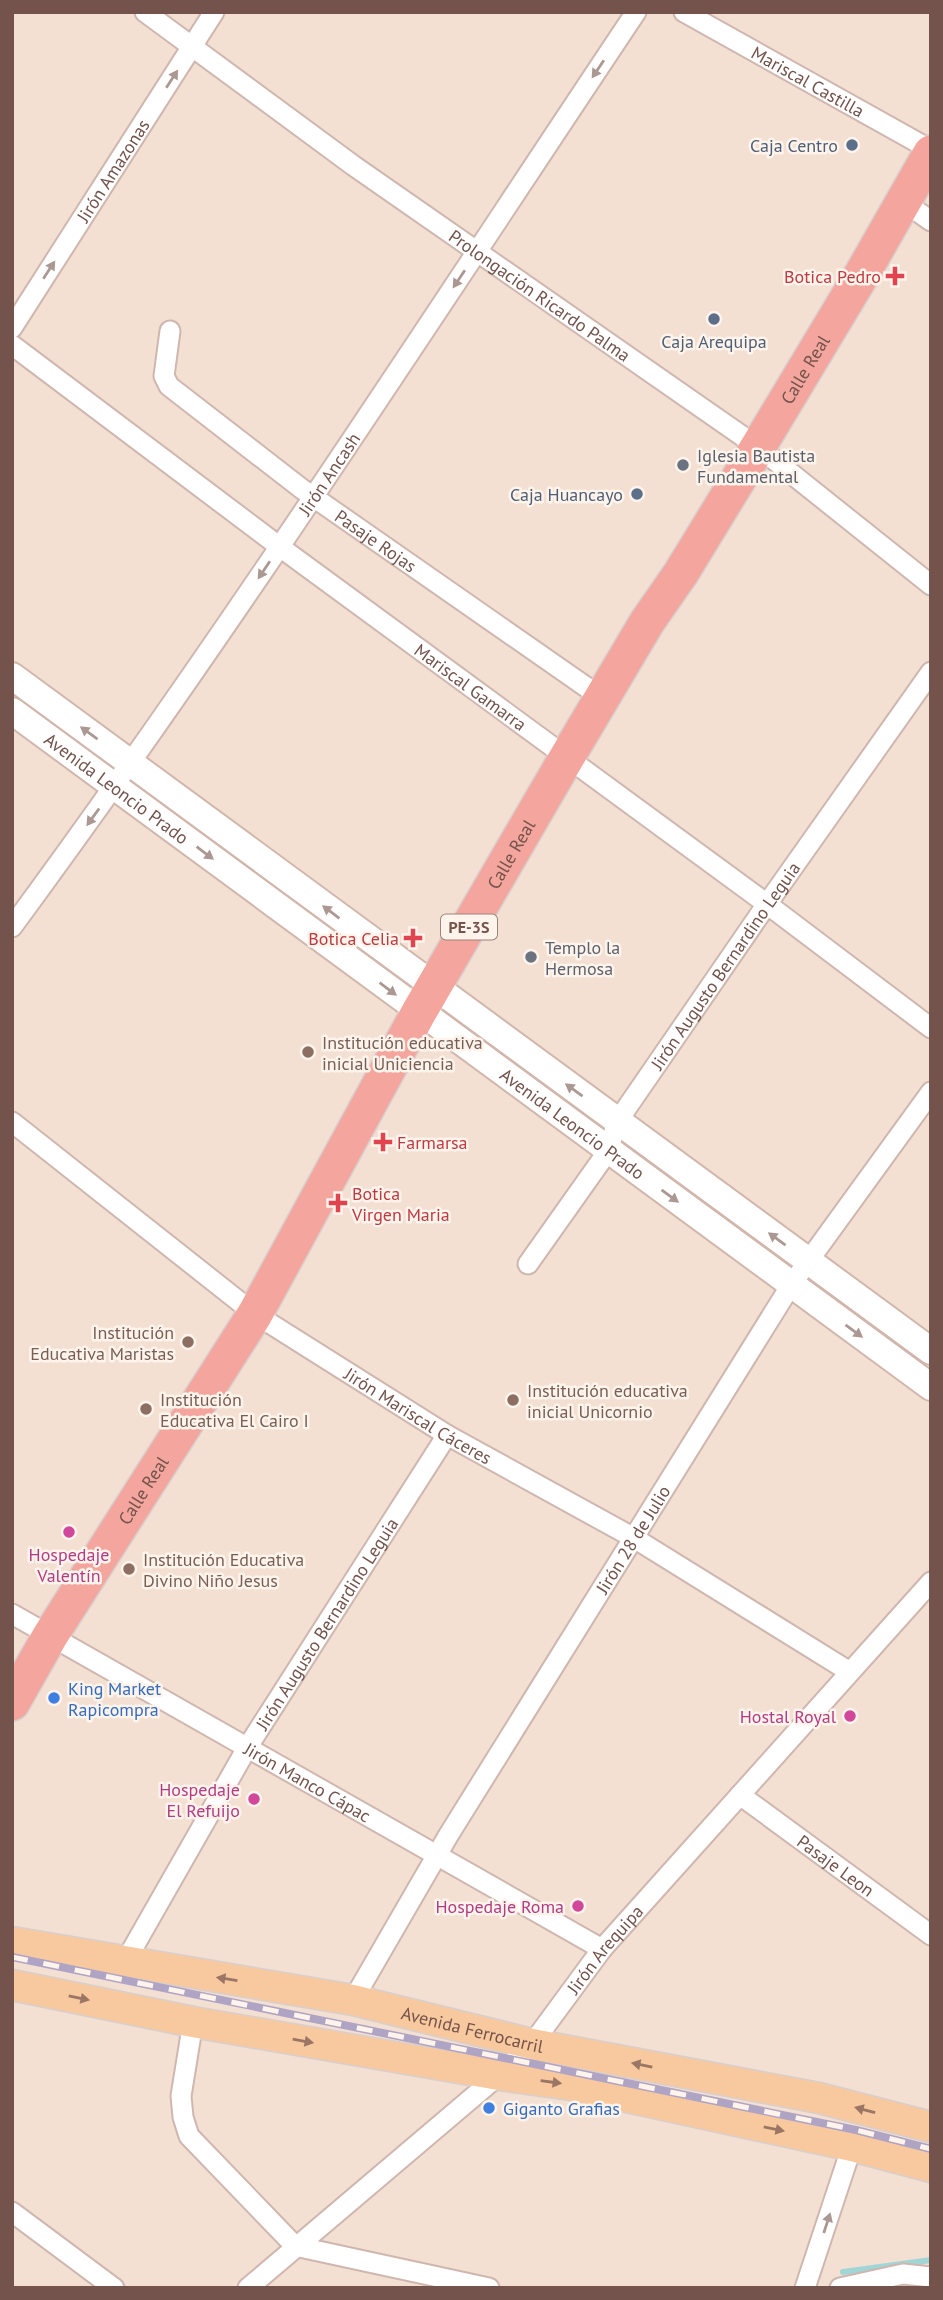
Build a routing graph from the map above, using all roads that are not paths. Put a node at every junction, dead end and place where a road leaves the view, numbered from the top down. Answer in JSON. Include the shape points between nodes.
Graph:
{"nodes":[{"id":1,"x":145,"y":12,"type":"edge"},
{"id":2,"x":214,"y":12,"type":"edge"},
{"id":3,"x":636,"y":12,"type":"edge"},
{"id":4,"x":684,"y":12,"type":"edge"},
{"id":5,"x":192,"y":47,"type":"junction"},
{"id":6,"x":931,"y":152,"type":"edge"},
{"id":7,"x":917,"y":211,"type":"edge"},
{"id":8,"x":478,"y":250,"type":"junction"},
{"id":9,"x":12,"y":328,"type":"edge"},
{"id":10,"x":170,"y":331,"type":"dead end"},
{"id":11,"x":12,"y":345,"type":"edge"},
{"id":12,"x":758,"y":447,"type":"junction"},
{"id":13,"x":313,"y":497,"type":"junction"},
{"id":14,"x":280,"y":547,"type":"junction"},
{"id":15,"x":931,"y":585,"type":"edge"},
{"id":16,"x":931,"y":671,"type":"edge"},
{"id":17,"x":12,"y":676,"type":"edge"},
{"id":18,"x":602,"y":698,"type":"junction"},
{"id":19,"x":12,"y":711,"type":"edge"},
{"id":20,"x":567,"y":757,"type":"junction"},
{"id":21,"x":132,"y":764,"type":"junction"},
{"id":22,"x":116,"y":787,"type":"junction"},
{"id":23,"x":767,"y":904,"type":"junction"},
{"id":24,"x":12,"y":928,"type":"edge"},
{"id":25,"x":427,"y":1000,"type":"junction"},
{"id":26,"x":931,"y":1028,"type":"edge"},
{"id":27,"x":931,"y":1092,"type":"edge"},
{"id":28,"x":12,"y":1122,"type":"edge"},
{"id":29,"x":617,"y":1122,"type":"junction"},
{"id":30,"x":608,"y":1151,"type":"junction"},
{"id":31,"x":808,"y":1261,"type":"junction"},
{"id":32,"x":528,"y":1264,"type":"dead end"},
{"id":33,"x":792,"y":1285,"type":"junction"},
{"id":34,"x":256,"y":1314,"type":"junction"},
{"id":35,"x":931,"y":1352,"type":"edge"},
{"id":36,"x":931,"y":1387,"type":"edge"},
{"id":37,"x":447,"y":1435,"type":"junction"},
{"id":38,"x":634,"y":1538,"type":"junction"},
{"id":39,"x":931,"y":1582,"type":"edge"},
{"id":40,"x":12,"y":1614,"type":"edge"},
{"id":41,"x":50,"y":1636,"type":"junction"},
{"id":42,"x":850,"y":1672,"type":"junction"},
{"id":43,"x":12,"y":1703,"type":"edge"},
{"id":44,"x":247,"y":1748,"type":"junction"},
{"id":45,"x":740,"y":1795,"type":"junction"},
{"id":46,"x":436,"y":1855,"type":"junction"},
{"id":47,"x":931,"y":1935,"type":"edge"},
{"id":48,"x":12,"y":1942,"type":"edge"},
{"id":49,"x":602,"y":1949,"type":"junction"},
{"id":50,"x":125,"y":1962,"type":"junction"},
{"id":51,"x":12,"y":1985,"type":"edge"},
{"id":52,"x":353,"y":2000,"type":"junction"},
{"id":53,"x":193,"y":2022,"type":"junction"},
{"id":54,"x":532,"y":2044,"type":"junction"},
{"id":55,"x":499,"y":2075,"type":"junction"},
{"id":56,"x":931,"y":2127,"type":"edge"},
{"id":57,"x":852,"y":2146,"type":"junction"},
{"id":58,"x":931,"y":2166,"type":"edge"},
{"id":59,"x":12,"y":2212,"type":"edge"},
{"id":60,"x":295,"y":2246,"type":"junction"},
{"id":61,"x":931,"y":2277,"type":"edge"},
{"id":62,"x":114,"y":2288,"type":"edge"},
{"id":63,"x":248,"y":2288,"type":"edge"},
{"id":64,"x":489,"y":2288,"type":"edge"},
{"id":65,"x":806,"y":2288,"type":"edge"},
{"id":66,"x":840,"y":2288,"type":"edge"}],
"edges":[{"from":1,"to":5,"type":"street","name":"Prolongación Ricardo Palma"},
{"from":2,"to":5,"type":"street","name":"Jirón Amazonas"},
{"from":3,"to":8,"type":"street","name":"Jirón Ancash","one_way":true},
{"from":4,"to":6,"type":"street","name":"Mariscal Castilla"},
{"from":5,"to":8,"type":"street","name":"Prolongación Ricardo Palma"},
{"from":9,"to":5,"type":"street","name":"Jirón Amazonas","one_way":true},
{"from":6,"to":7,"type":"highway","name":"Calle Real","number":"PE-3S"},
{"from":7,"to":12,"type":"highway","name":"Calle Real","number":"PE-3S"},
{"from":8,"to":12,"type":"street","name":"Prolongación Ricardo Palma"},
{"from":8,"to":13,"type":"street","name":"Jirón Ancash","one_way":true},
{"from":10,"to":13,"type":"street","name":"Pasaje Rojas","via":[[163,376],[169,386]]},
{"from":11,"to":14,"type":"street","name":"Mariscal Gamarra"},
{"from":12,"to":15,"type":"street","name":"Prolongación Ricardo Palma"},
{"from":12,"to":18,"type":"highway","name":"Calle Real","number":"PE-3S"},
{"from":13,"to":14,"type":"street","name":"Jirón Ancash"},
{"from":13,"to":18,"type":"street","name":"Pasaje Rojas"},
{"from":14,"to":20,"type":"street","name":"Mariscal Gamarra"},
{"from":14,"to":21,"type":"street","name":"Jirón Ancash","one_way":true},
{"from":16,"to":23,"type":"street","name":"Jirón Augusto Bernardino Leguia"},
{"from":21,"to":17,"type":"street","name":"Avenida Leoncio Prado","one_way":true},
{"from":18,"to":20,"type":"highway","name":"Calle Real","number":"PE-3S"},
{"from":19,"to":22,"type":"street","name":"Avenida Leoncio Prado"},
{"from":20,"to":23,"type":"street","name":"Mariscal Gamarra"},
{"from":20,"to":25,"type":"highway","name":"Calle Real","number":"PE-3S"},
{"from":21,"to":22,"type":"street","name":"Jirón Ancash"},
{"from":25,"to":21,"type":"street","name":"Avenida Leoncio Prado","one_way":true},
{"from":22,"to":24,"type":"street","name":"Jirón Ancash","one_way":true},
{"from":22,"to":25,"type":"street","name":"Avenida Leoncio Prado","one_way":true},
{"from":23,"to":26,"type":"street","name":"Mariscal Gamarra"},
{"from":23,"to":29,"type":"street","name":"Jirón Augusto Bernardino Leguia"},
{"from":29,"to":25,"type":"street","name":"Avenida Leoncio Prado","one_way":true},
{"from":25,"to":30,"type":"street","name":"Avenida Leoncio Prado"},
{"from":25,"to":34,"type":"highway","name":"Calle Real","number":"PE-3S"},
{"from":27,"to":31,"type":"street","name":"Jirón 28 de Julio"},
{"from":28,"to":34,"type":"street","name":"Jirón Mariscal Cáceres"},
{"from":29,"to":30,"type":"street","name":"Jirón Augusto Bernardino Leguia"},
{"from":31,"to":29,"type":"street","name":"Avenida Leoncio Prado","one_way":true},
{"from":30,"to":32,"type":"street","name":"Jirón Augusto Bernardino Leguia"},
{"from":30,"to":33,"type":"street","name":"Avenida Leoncio Prado","one_way":true},
{"from":31,"to":33,"type":"street","name":"Jirón 28 de Julio"},
{"from":31,"to":35,"type":"street","name":"Avenida Leoncio Prado"},
{"from":33,"to":36,"type":"street","name":"Avenida Leoncio Prado","one_way":true},
{"from":33,"to":38,"type":"street","name":"Jirón 28 de Julio"},
{"from":34,"to":37,"type":"street","name":"Jirón Mariscal Cáceres"},
{"from":34,"to":41,"type":"highway","name":"Calle Real","number":"PE-3S"},
{"from":37,"to":38,"type":"street","name":"Jirón Mariscal Cáceres"},
{"from":37,"to":44,"type":"street","name":"Jirón Augusto Bernardino Leguia"},
{"from":38,"to":42,"type":"street","name":"Jirón Mariscal Cáceres"},
{"from":38,"to":46,"type":"street","name":"Jirón 28 de Julio"},
{"from":39,"to":42,"type":"street","name":"Jirón Arequipa"},
{"from":40,"to":41,"type":"street","name":"Jirón Manco Cápac"},
{"from":41,"to":43,"type":"highway","name":"Calle Real","number":"PE-3S"},
{"from":41,"to":44,"type":"street","name":"Jirón Manco Cápac"},
{"from":42,"to":45,"type":"street","name":"Jirón Arequipa"},
{"from":44,"to":46,"type":"street","name":"Jirón Manco Cápac"},
{"from":44,"to":50,"type":"street","name":"Jirón Augusto Bernardino Leguia"},
{"from":45,"to":47,"type":"street","name":"Pasaje Leon"},
{"from":45,"to":49,"type":"street","name":"Jirón Arequipa"},
{"from":46,"to":49,"type":"street","name":"Jirón Manco Cápac"},
{"from":46,"to":52,"type":"street","name":"Jirón 28 de Julio"},
{"from":48,"to":50,"type":"main road","name":"Avenida Ferrocarril"},
{"from":49,"to":54,"type":"street","name":"Jirón Arequipa"},
{"from":52,"to":50,"type":"main road","name":"Avenida Ferrocarril","one_way":true},
{"from":51,"to":53,"type":"main road","name":"Avenida Ferrocarril","one_way":true},
{"from":52,"to":54,"type":"main road","name":"Avenida Ferrocarril"},
{"from":53,"to":55,"type":"main road","name":"Avenida Ferrocarril","one_way":true},
{"from":53,"to":60,"type":"street","via":[[181,2096],[189,2136]]},
{"from":54,"to":55,"type":"street","name":"Jirón Arequipa"},
{"from":56,"to":54,"type":"main road","name":"Avenida Ferrocarril","one_way":true,"via":[[818,2098]]},
{"from":55,"to":57,"type":"main road","name":"Avenida Ferrocarril","one_way":true,"via":[[571,2085]]},
{"from":55,"to":60,"type":"street","name":"Jirón Arequipa"},
{"from":57,"to":58,"type":"main road","name":"Avenida Ferrocarril"},
{"from":65,"to":57,"type":"street","one_way":true},
{"from":59,"to":62,"type":"street"},
{"from":60,"to":63,"type":"street","name":"Jirón Arequipa"},
{"from":60,"to":64,"type":"street"},
{"from":61,"to":66,"type":"street","via":[[903,2273]]}]}
